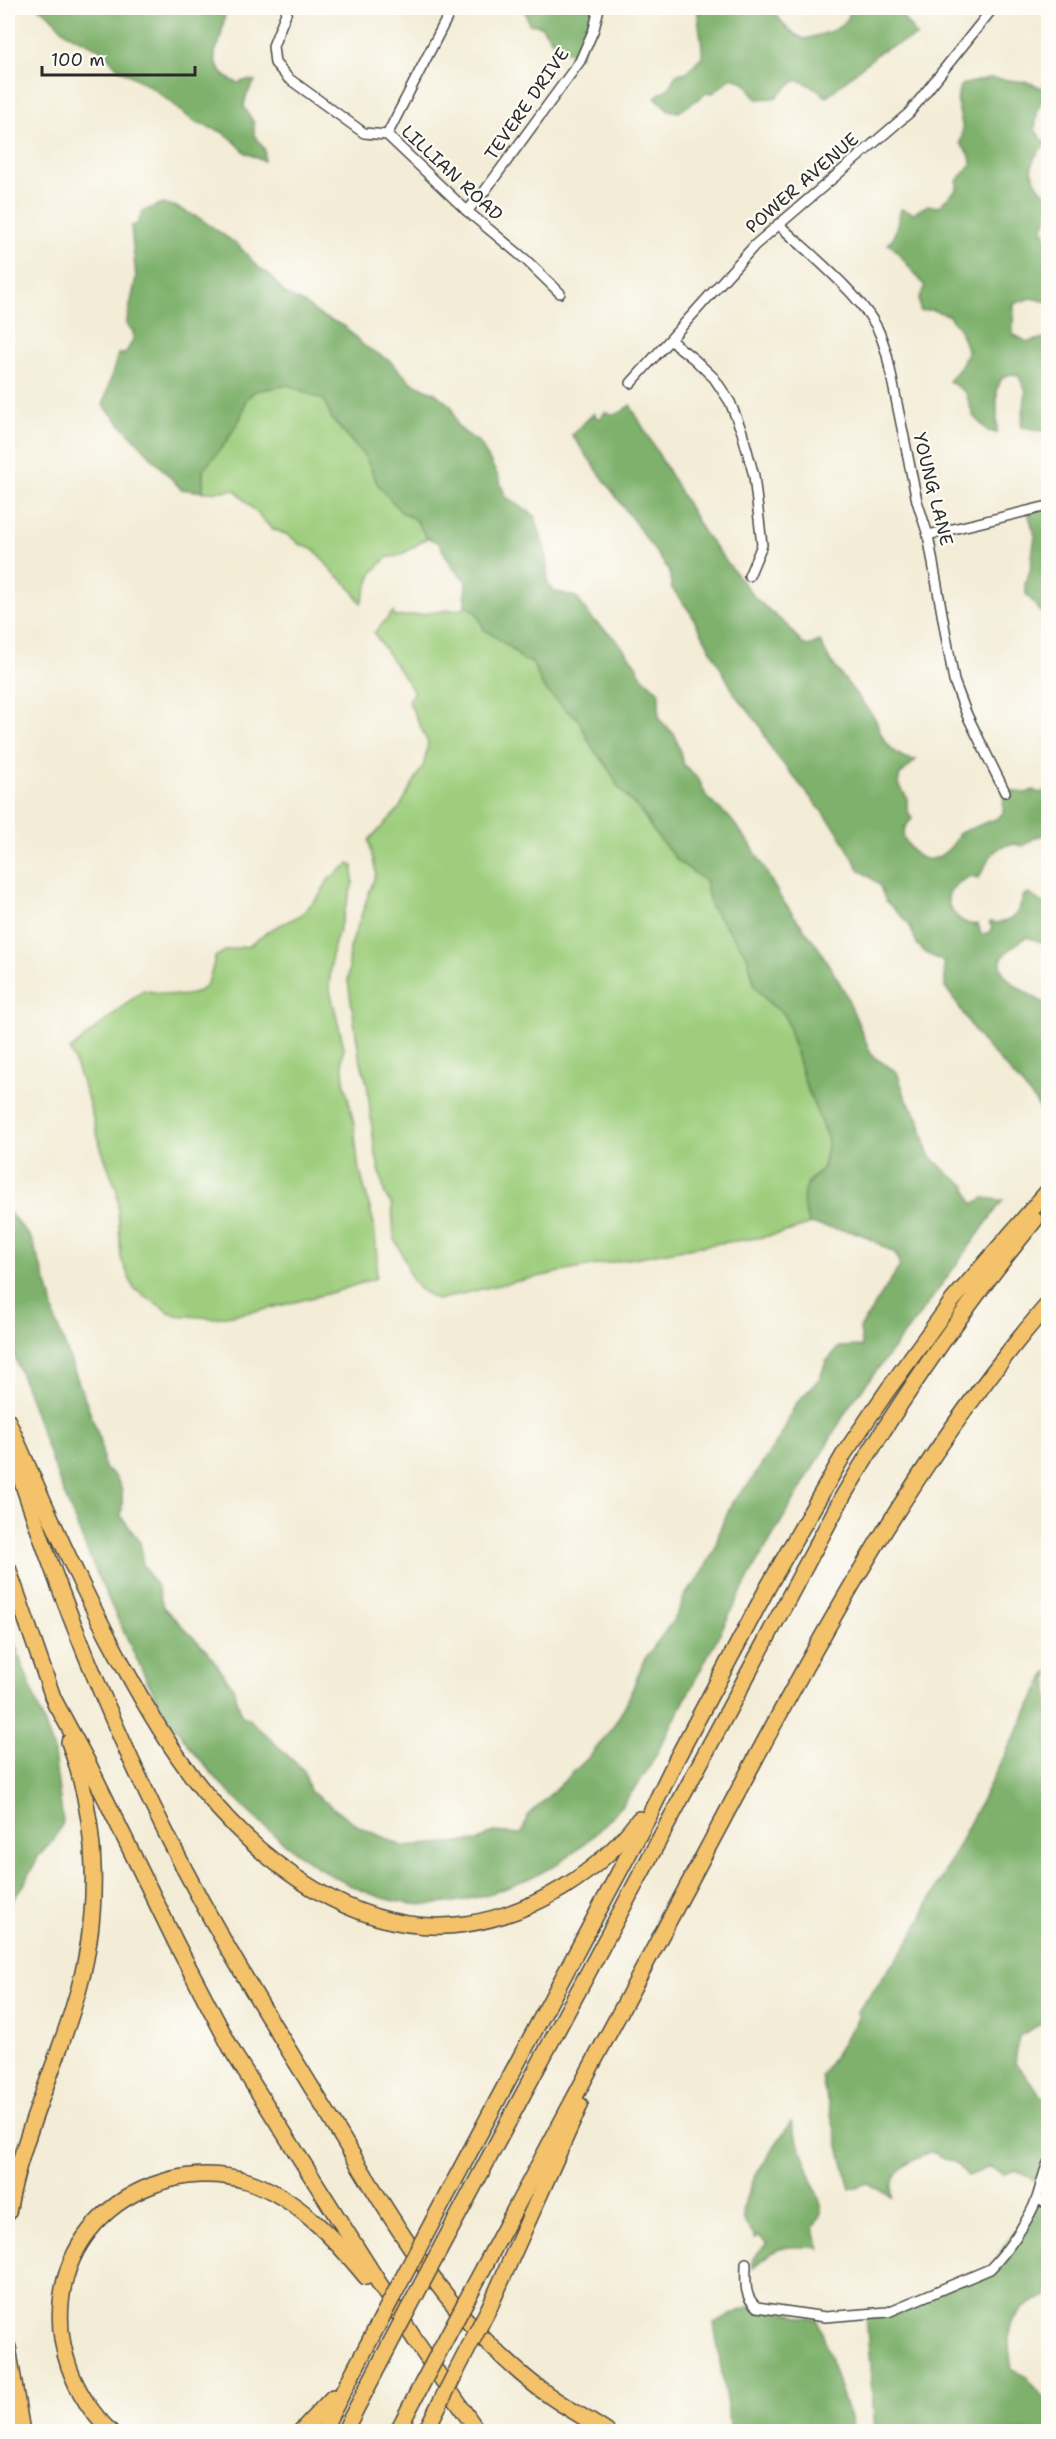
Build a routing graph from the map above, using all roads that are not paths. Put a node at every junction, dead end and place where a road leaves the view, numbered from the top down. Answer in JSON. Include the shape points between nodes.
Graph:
{"nodes":[{"id":1,"x":288,"y":8,"type":"edge"},
{"id":2,"x":452,"y":8,"type":"edge"},
{"id":3,"x":600,"y":8,"type":"edge"},
{"id":4,"x":993,"y":8,"type":"edge"},
{"id":5,"x":387,"y":135,"type":"junction"},
{"id":6,"x":467,"y":212,"type":"junction"},
{"id":7,"x":778,"y":224,"type":"junction"},
{"id":8,"x":560,"y":293,"type":"dead end"},
{"id":9,"x":669,"y":340,"type":"junction"},
{"id":10,"x":631,"y":383,"type":"dead end"},
{"id":11,"x":1048,"y":506,"type":"edge"},
{"id":12,"x":928,"y":535,"type":"junction"},
{"id":13,"x":749,"y":576,"type":"dead end"},
{"id":14,"x":1005,"y":792,"type":"dead end"},
{"id":15,"x":1048,"y":1191,"type":"edge"},
{"id":16,"x":1048,"y":1204,"type":"edge"},
{"id":17,"x":1048,"y":1304,"type":"edge"},
{"id":18,"x":8,"y":1421,"type":"edge"},
{"id":19,"x":8,"y":1439,"type":"edge"},
{"id":20,"x":8,"y":1568,"type":"edge"},
{"id":21,"x":52,"y":1696,"type":"junction"},
{"id":22,"x":677,"y":1758,"type":"junction"},
{"id":23,"x":619,"y":2014,"type":"junction"},
{"id":24,"x":1048,"y":2163,"type":"edge"},
{"id":25,"x":1037,"y":2199,"type":"junction"},
{"id":26,"x":1048,"y":2204,"type":"edge"},
{"id":27,"x":8,"y":2213,"type":"edge"},
{"id":28,"x":746,"y":2263,"type":"dead end"},
{"id":29,"x":417,"y":2343,"type":"junction"},
{"id":30,"x":8,"y":2347,"type":"edge"},
{"id":31,"x":364,"y":2353,"type":"junction"},
{"id":32,"x":22,"y":2432,"type":"edge"},
{"id":33,"x":111,"y":2432,"type":"edge"},
{"id":34,"x":300,"y":2432,"type":"edge"},
{"id":35,"x":322,"y":2432,"type":"edge"},
{"id":36,"x":344,"y":2432,"type":"edge"},
{"id":37,"x":397,"y":2432,"type":"edge"},
{"id":38,"x":425,"y":2432,"type":"edge"},
{"id":39,"x":478,"y":2432,"type":"edge"},
{"id":40,"x":607,"y":2432,"type":"edge"}],
"edges":[{"from":1,"to":5,"type":"street","name":"LILLIAN ROAD","via":[[273,46],[275,63],[297,85],[364,133]]},
{"from":2,"to":5,"type":"street"},
{"from":3,"to":6,"type":"street","name":"TEVERE DRIVE","via":[[580,61]]},
{"from":4,"to":7,"type":"street","name":"POWER AVENUE","via":[[901,121]]},
{"from":5,"to":6,"type":"street","name":"LILLIAN ROAD"},
{"from":6,"to":8,"type":"street","name":"LILLIAN ROAD"},
{"from":7,"to":9,"type":"street","name":"POWER AVENUE"},
{"from":7,"to":12,"type":"street","name":"YOUNG LANE","via":[[829,271],[876,325],[887,355],[917,501]]},
{"from":9,"to":10,"type":"street","name":"POWER AVENUE"},
{"from":9,"to":13,"type":"street","via":[[714,378],[730,402],[742,432],[754,476],[762,545]]},
{"from":11,"to":12,"type":"street"},
{"from":12,"to":14,"type":"street","name":"YOUNG LANE","via":[[954,681]]},
{"from":15,"to":22,"type":"highway","via":[[953,1300],[866,1421],[800,1529]]},
{"from":16,"to":36,"type":"highway","bridge":true,"via":[[961,1316],[843,1496]]},
{"from":17,"to":23,"type":"highway","via":[[945,1438],[864,1561]]},
{"from":18,"to":22,"type":"highway","via":[[99,1621],[142,1701],[184,1767],[224,1817],[252,1844],[294,1877],[340,1904],[390,1922],[441,1926],[493,1919],[529,1905],[572,1882],[621,1842]]},
{"from":19,"to":40,"type":"highway","via":[[65,1604],[119,1734],[201,1901],[281,2038],[390,2214],[461,2314],[533,2384]]},
{"from":20,"to":21,"type":"highway"},
{"from":21,"to":27,"type":"highway","via":[[72,1748],[86,1803],[92,1858],[92,1914],[75,2005],[24,2146]]},
{"from":21,"to":29,"type":"highway","via":[[234,2054]]},
{"from":22,"to":31,"type":"highway","bridge":true},
{"from":23,"to":37,"type":"highway","bridge":true},
{"from":23,"to":38,"type":"highway","bridge":true,"via":[[490,2306]]},
{"from":24,"to":25,"type":"street"},
{"from":25,"to":26,"type":"street"},
{"from":25,"to":28,"type":"street","via":[[1001,2258],[990,2269],[888,2312],[825,2317],[757,2307],[747,2294]]},
{"from":29,"to":33,"type":"highway","via":[[351,2259],[280,2196],[248,2181],[225,2176],[193,2175],[161,2182],[128,2197],[101,2219],[75,2256],[63,2291],[60,2326],[66,2361],[86,2404]]},
{"from":29,"to":39,"type":"highway"},
{"from":30,"to":32,"type":"highway"},
{"from":31,"to":34,"type":"highway","via":[[330,2401]]},
{"from":31,"to":35,"type":"highway"}]}
